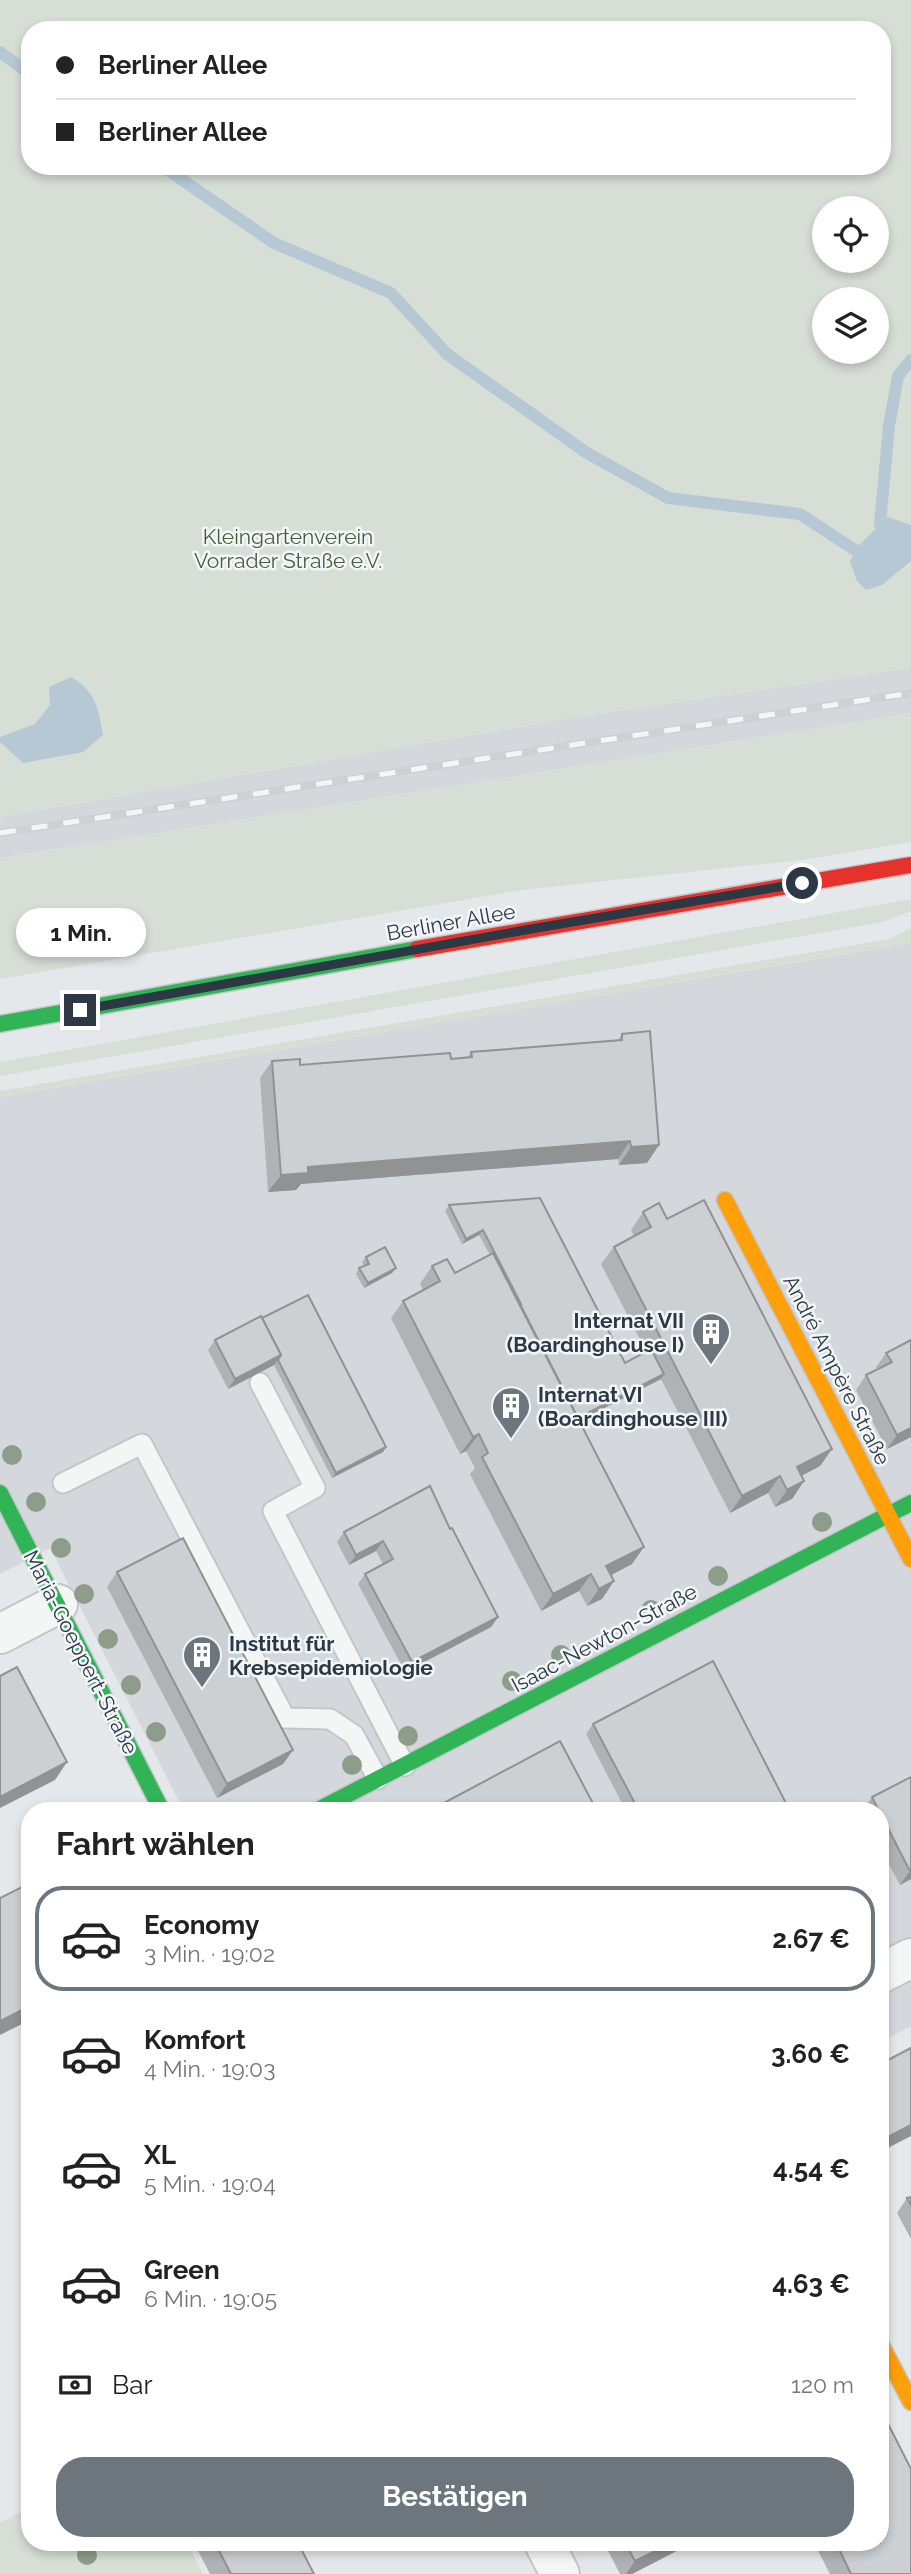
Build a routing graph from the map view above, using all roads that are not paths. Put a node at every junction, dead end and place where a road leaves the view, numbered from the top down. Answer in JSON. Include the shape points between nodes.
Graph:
{"nodes":[{"id":1,"x":911,"y":865,"type":"edge"},
{"id":2,"x":0,"y":1024,"type":"edge"},
{"id":3,"x":725,"y":1200,"type":"dead end"},
{"id":4,"x":260,"y":1383,"type":"edge"},
{"id":5,"x":63,"y":1483,"type":"dead end"},
{"id":6,"x":0,"y":1493,"type":"edge"},
{"id":7,"x":911,"y":1503,"type":"edge"},
{"id":8,"x":888,"y":1515,"type":"junction"},
{"id":9,"x":911,"y":1559,"type":"edge"},
{"id":10,"x":58,"y":1604,"type":"junction"},
{"id":11,"x":0,"y":1634,"type":"edge"},
{"id":12,"x":405,"y":1766,"type":"junction"},
{"id":13,"x":378,"y":1779,"type":"junction"},
{"id":14,"x":157,"y":1802,"type":"edge"},
{"id":15,"x":333,"y":1802,"type":"edge"},
{"id":16,"x":911,"y":1958,"type":"edge"},
{"id":17,"x":889,"y":1969,"type":"edge"},
{"id":18,"x":889,"y":2360,"type":"edge"},
{"id":19,"x":911,"y":2402,"type":"edge"},
{"id":20,"x":548,"y":2551,"type":"edge"},
{"id":21,"x":560,"y":2574,"type":"edge"}],
"edges":[{"from":1,"to":2,"type":"street","name":"Berliner Allee"},
{"from":3,"to":8,"type":"street","name":"André Ampère Straße"},
{"from":4,"to":12,"type":"lane","via":[[315,1488],[273,1511]]},
{"from":5,"to":13,"type":"lane","via":[[142,1444],[285,1718],[330,1719],[354,1735]]},
{"from":6,"to":10,"type":"street","name":"Maria-Goeppert-Straße"},
{"from":7,"to":8,"type":"street","name":"Isaac-Newton-Straße"},
{"from":8,"to":9,"type":"street","name":"André Ampère Straße"},
{"from":8,"to":12,"type":"street","name":"Isaac-Newton-Straße"},
{"from":10,"to":11,"type":"street"},
{"from":10,"to":14,"type":"street","name":"Maria-Goeppert-Straße"},
{"from":12,"to":13,"type":"street","name":"Isaac-Newton-Straße"},
{"from":13,"to":15,"type":"street","name":"Isaac-Newton-Straße"},
{"from":16,"to":17,"type":"street"},
{"from":18,"to":19,"type":"street"},
{"from":20,"to":21,"type":"street"}]}
